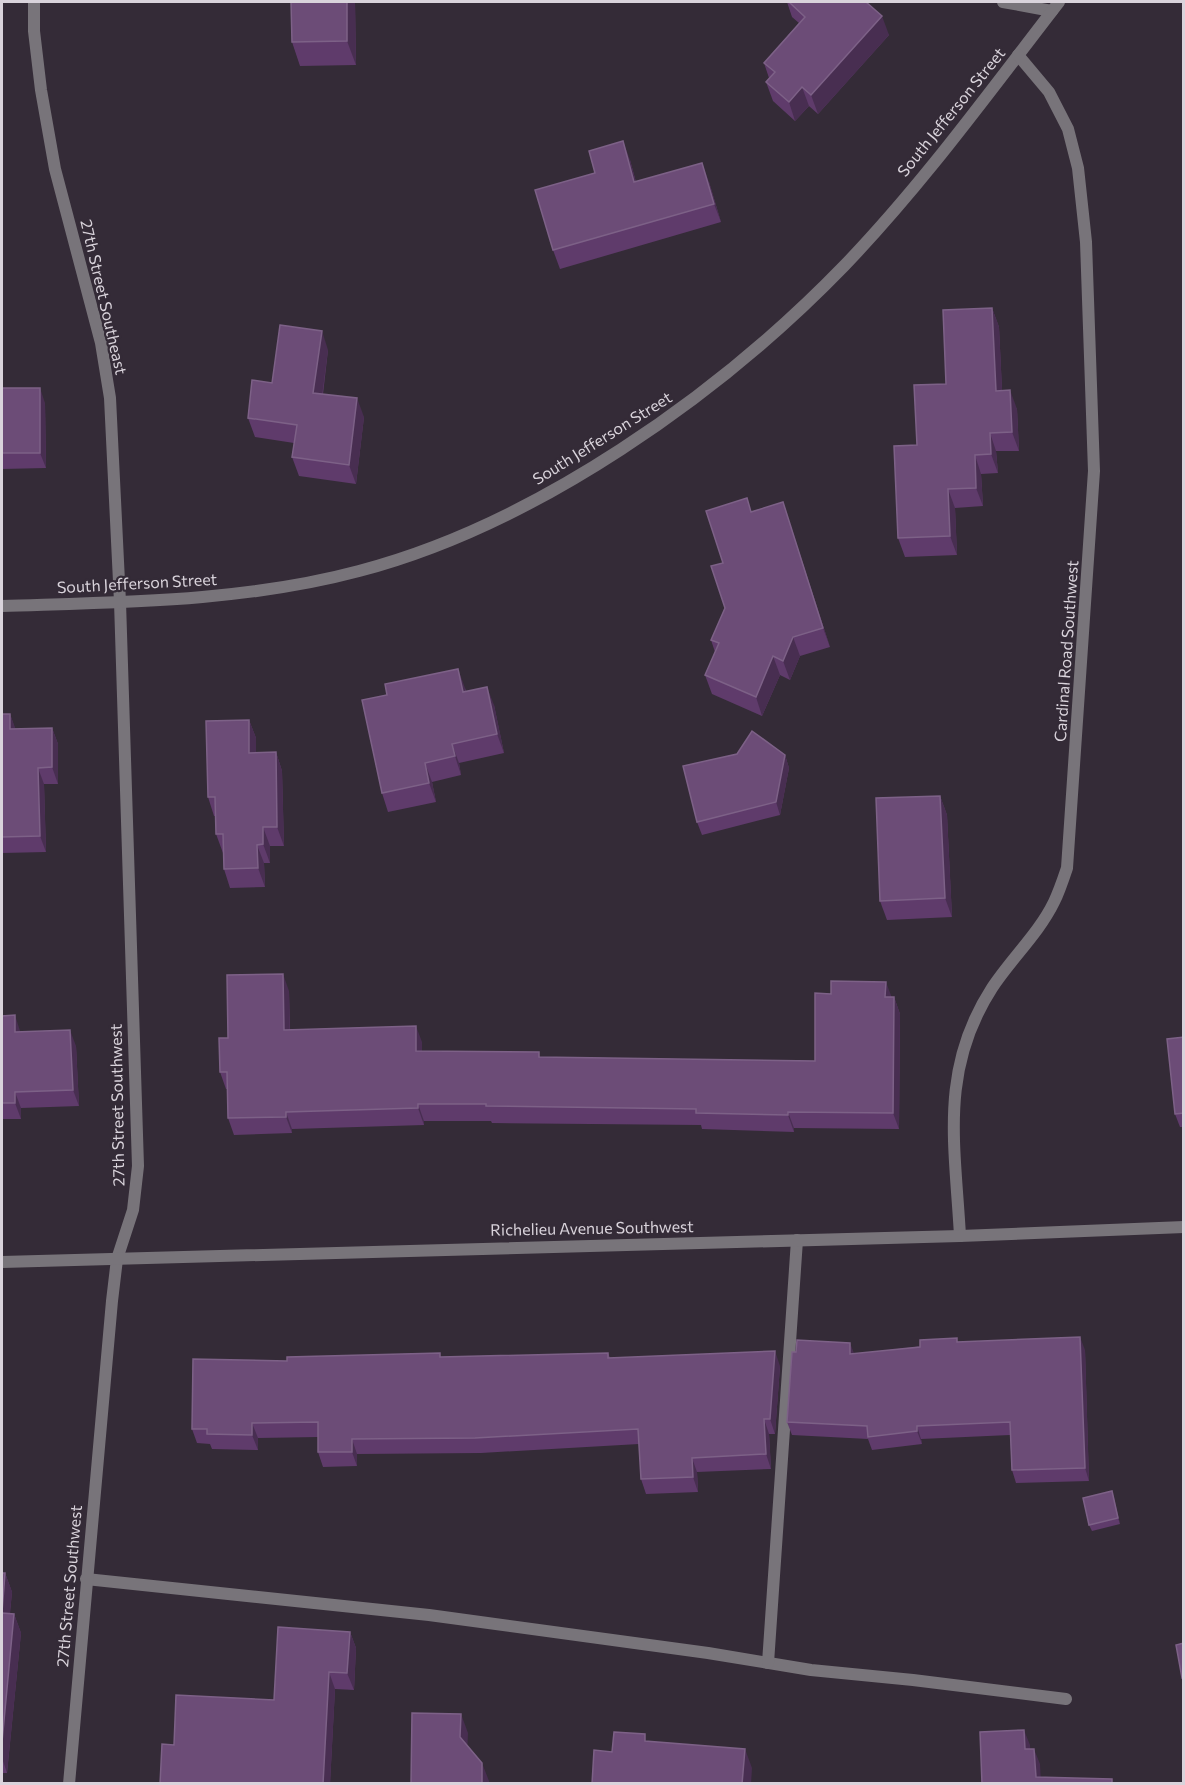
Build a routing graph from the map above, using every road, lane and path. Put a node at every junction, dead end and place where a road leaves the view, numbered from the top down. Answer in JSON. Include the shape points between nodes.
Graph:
{"nodes":[{"id":1,"x":34,"y":2,"type":"edge"},
{"id":2,"x":1003,"y":2,"type":"edge"},
{"id":3,"x":1056,"y":6,"type":"edge"},
{"id":4,"x":1018,"y":55,"type":"junction"},
{"id":5,"x":120,"y":602,"type":"junction"},
{"id":6,"x":2,"y":606,"type":"edge"},
{"id":7,"x":1184,"y":1227,"type":"edge"},
{"id":8,"x":960,"y":1236,"type":"junction"},
{"id":9,"x":797,"y":1240,"type":"junction"},
{"id":10,"x":117,"y":1259,"type":"junction"},
{"id":11,"x":2,"y":1262,"type":"edge"},
{"id":12,"x":86,"y":1579,"type":"junction"},
{"id":13,"x":768,"y":1663,"type":"junction"},
{"id":14,"x":1066,"y":1699,"type":"dead end"},
{"id":15,"x":69,"y":1784,"type":"edge"}],
"edges":[{"from":1,"to":5,"type":"street","name":"27th Street Southeast","via":[[41,90],[56,169],[101,343],[110,398]]},
{"from":2,"to":3,"type":"street"},
{"from":3,"to":4,"type":"street","name":"South Jefferson Street"},
{"from":4,"to":5,"type":"street","name":"South Jefferson Street","via":[[885,221],[843,267],[768,338],[688,402],[620,449],[531,501],[442,544],[360,571],[276,589]]},
{"from":4,"to":8,"type":"street","name":"Cardinal Road Southwest","via":[[1049,92],[1068,129],[1078,168],[1086,242],[1094,471],[1067,868],[1053,904],[992,988],[971,1026],[957,1068],[953,1102]]},
{"from":5,"to":6,"type":"street","name":"South Jefferson Street"},
{"from":5,"to":10,"type":"street","name":"27th Street Southwest","via":[[138,1166],[133,1210]]},
{"from":7,"to":8,"type":"street","name":"Richelieu Avenue Southwest"},
{"from":8,"to":9,"type":"street","name":"Richelieu Avenue Southwest"},
{"from":9,"to":10,"type":"street","name":"Richelieu Avenue Southwest"},
{"from":9,"to":13,"type":"street"},
{"from":10,"to":11,"type":"street","name":"Richelieu Avenue Southwest"},
{"from":10,"to":12,"type":"street","name":"27th Street Southwest"},
{"from":12,"to":13,"type":"street","via":[[429,1615]]},
{"from":12,"to":15,"type":"street","name":"27th Street Southwest"},
{"from":13,"to":14,"type":"street"}]}
